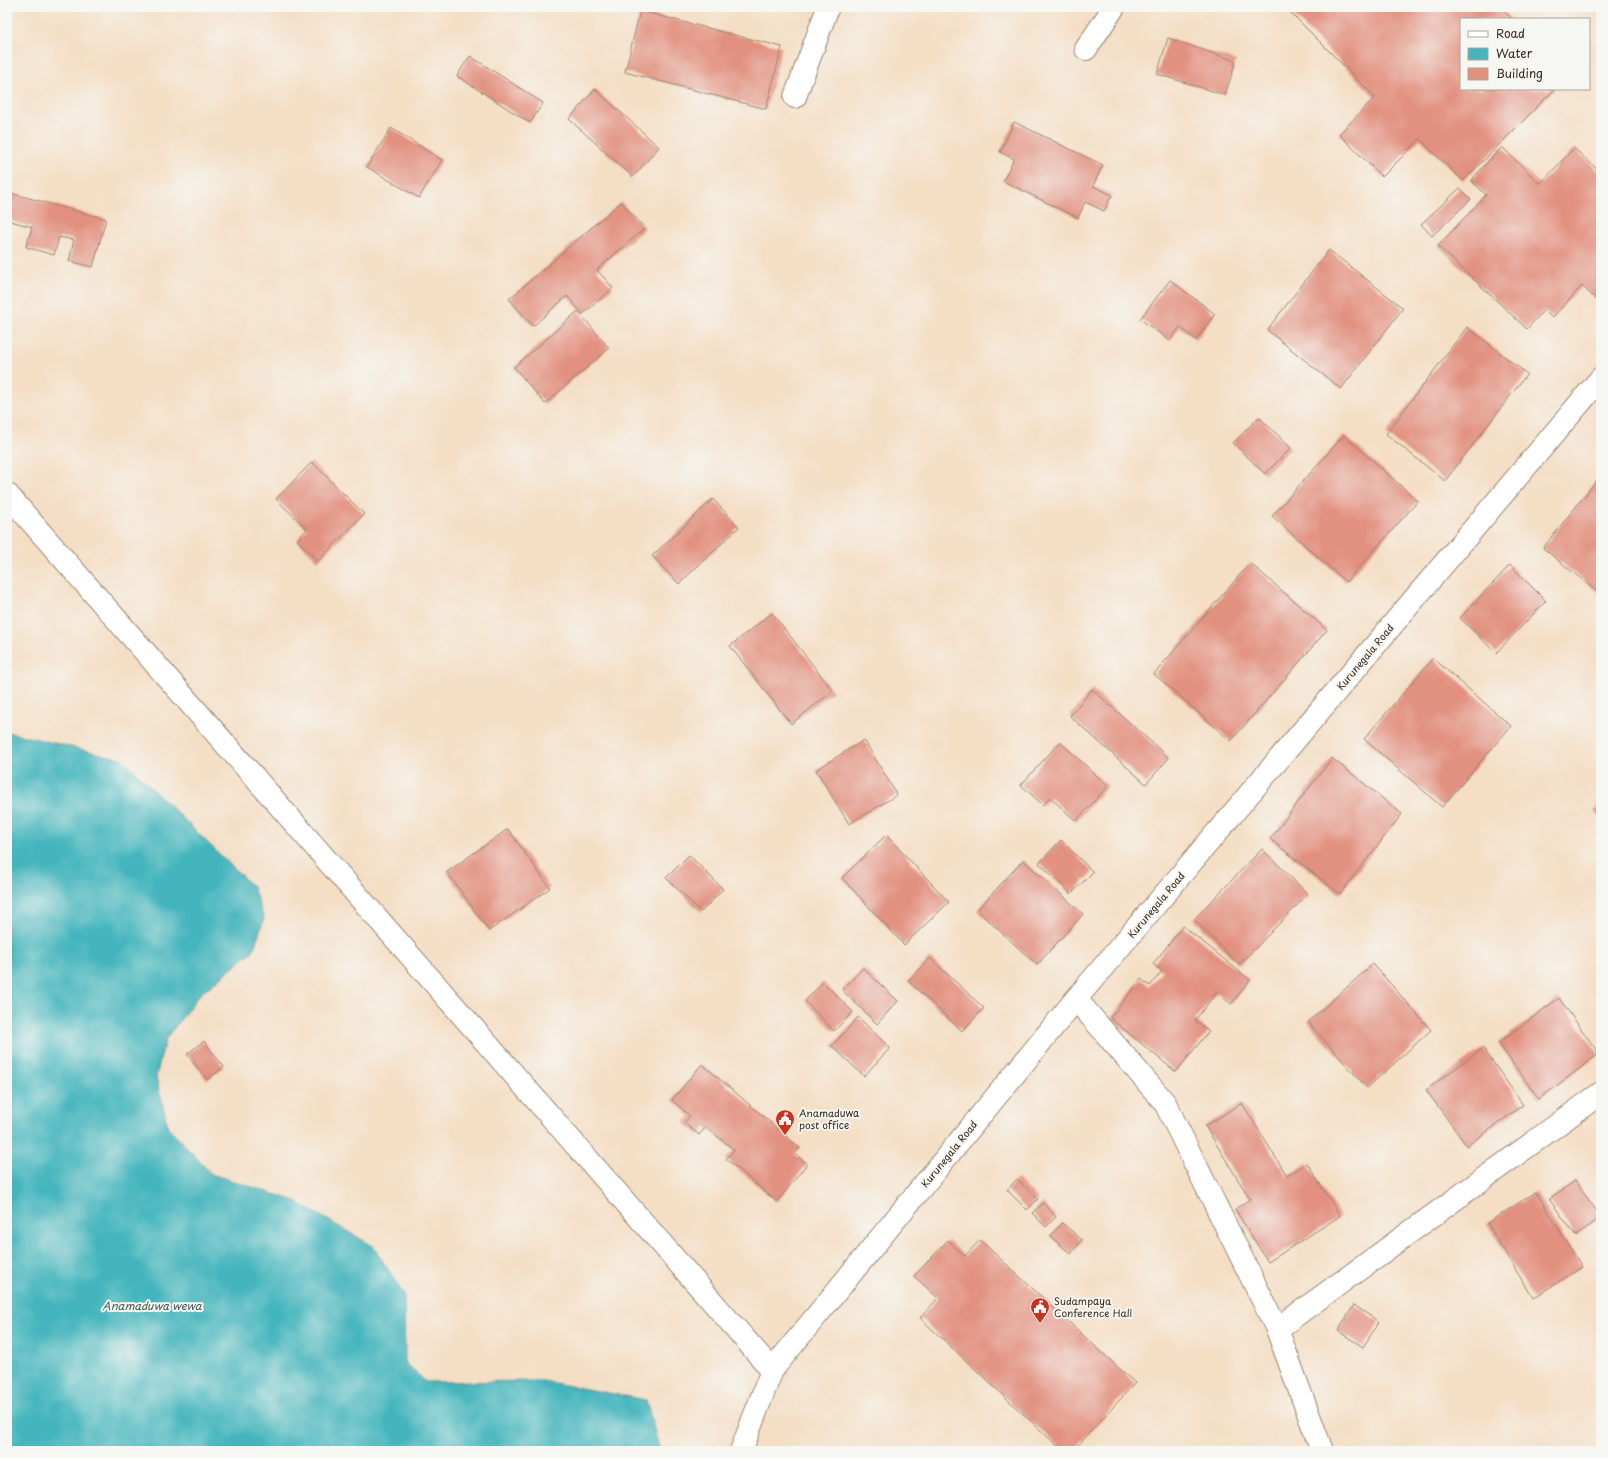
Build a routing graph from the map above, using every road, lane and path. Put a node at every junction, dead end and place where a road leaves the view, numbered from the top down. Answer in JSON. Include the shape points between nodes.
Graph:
{"nodes":[{"id":1,"x":828,"y":7,"type":"edge"},
{"id":2,"x":1114,"y":7,"type":"edge"},
{"id":3,"x":1086,"y":49,"type":"dead end"},
{"id":4,"x":795,"y":97,"type":"dead end"},
{"id":5,"x":1601,"y":378,"type":"edge"},
{"id":6,"x":7,"y":494,"type":"edge"},
{"id":7,"x":1076,"y":999,"type":"junction"},
{"id":8,"x":1601,"y":1093,"type":"edge"},
{"id":9,"x":1277,"y":1329,"type":"junction"},
{"id":10,"x":772,"y":1370,"type":"junction"},
{"id":11,"x":741,"y":1451,"type":"edge"},
{"id":12,"x":1322,"y":1451,"type":"edge"}],
"edges":[{"from":1,"to":4,"type":"main road"},
{"from":2,"to":3,"type":"main road"},
{"from":5,"to":7,"type":"main road","name":"Kurunegala Road"},
{"from":6,"to":10,"type":"main road"},
{"from":7,"to":9,"type":"main road","via":[[1165,1103]]},
{"from":7,"to":10,"type":"main road","name":"Kurunegala Road"},
{"from":8,"to":9,"type":"main road"},
{"from":9,"to":12,"type":"main road"},
{"from":10,"to":11,"type":"main road","name":"Kurunegala Road"}]}
